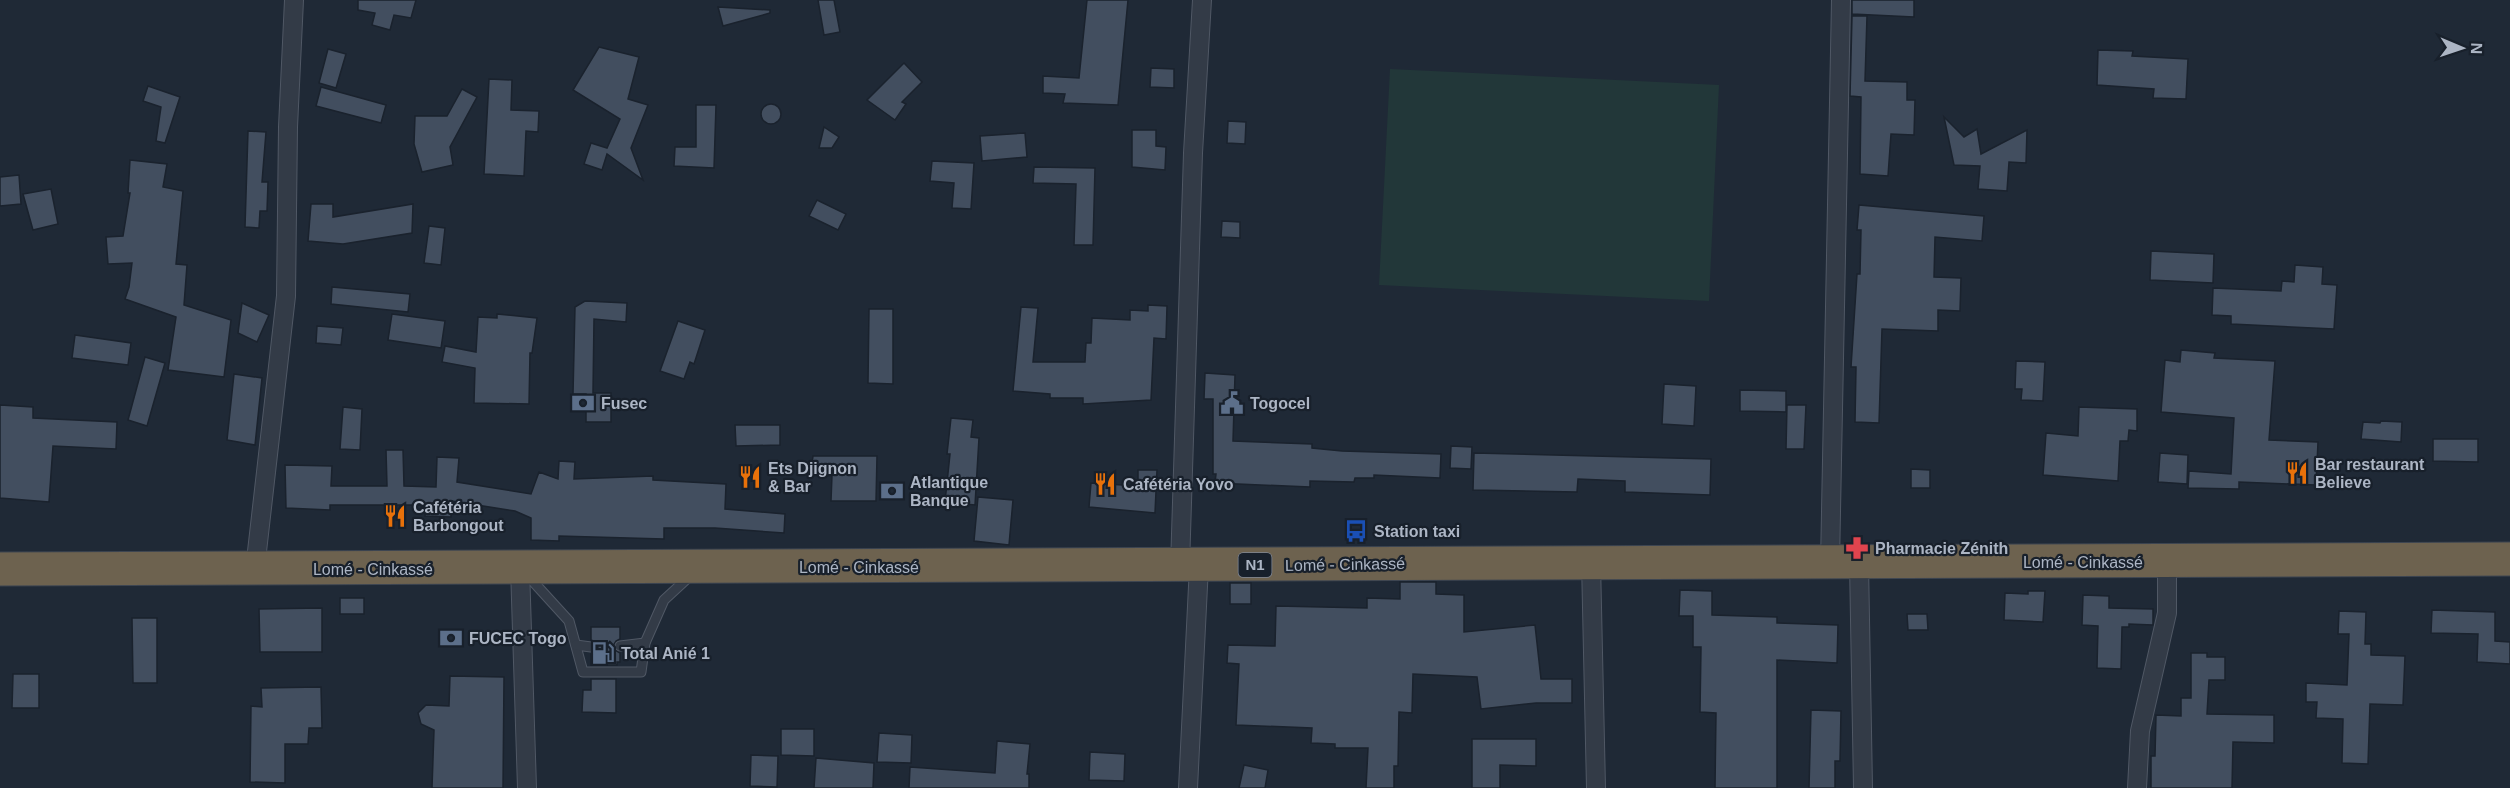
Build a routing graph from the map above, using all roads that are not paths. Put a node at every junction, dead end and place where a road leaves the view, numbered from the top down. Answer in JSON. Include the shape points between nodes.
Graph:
{"nodes":[{"id":1,"x":294,"y":0,"type":"edge"},
{"id":2,"x":1202,"y":0,"type":"edge"},
{"id":3,"x":1841,"y":0,"type":"edge"},
{"id":4,"x":2510,"y":559,"type":"edge"},
{"id":5,"x":2167,"y":561,"type":"junction"},
{"id":6,"x":1590,"y":562,"type":"junction"},
{"id":7,"x":1844,"y":562,"type":"junction"},
{"id":8,"x":1190,"y":566,"type":"junction"},
{"id":9,"x":520,"y":568,"type":"junction"},
{"id":10,"x":699,"y":568,"type":"junction"},
{"id":11,"x":255,"y":569,"type":"junction"},
{"id":12,"x":0,"y":570,"type":"edge"},
{"id":13,"x":645,"y":643,"type":"junction"},
{"id":14,"x":576,"y":645,"type":"junction"},
{"id":15,"x":620,"y":646,"type":"dead end"},
{"id":16,"x":591,"y":647,"type":"dead end"},
{"id":17,"x":527,"y":788,"type":"edge"},
{"id":18,"x":1188,"y":788,"type":"edge"},
{"id":19,"x":1596,"y":788,"type":"edge"},
{"id":20,"x":1863,"y":788,"type":"edge"},
{"id":21,"x":2137,"y":788,"type":"edge"}],
"edges":[{"from":1,"to":11,"type":"street","via":[[286,296]]},
{"from":2,"to":8,"type":"street","via":[[1193,153]]},
{"from":3,"to":7,"type":"street"},
{"from":4,"to":5,"type":"highway","name":"Lomé - Cinkassé","number":"N1"},
{"from":5,"to":7,"type":"highway","name":"Lomé - Cinkassé","number":"N1"},
{"from":5,"to":21,"type":"street","via":[[2167,613],[2140,731]]},
{"from":6,"to":7,"type":"highway","name":"Lomé - Cinkassé","number":"N1"},
{"from":6,"to":8,"type":"highway","name":"Lomé - Cinkassé","number":"N1"},
{"from":6,"to":19,"type":"street"},
{"from":7,"to":20,"type":"street"},
{"from":8,"to":10,"type":"highway","name":"Lomé - Cinkassé","number":"N1"},
{"from":8,"to":18,"type":"street"},
{"from":9,"to":10,"type":"highway","name":"Lomé - Cinkassé","number":"N1"},
{"from":9,"to":11,"type":"highway","name":"Lomé - Cinkassé","number":"N1"},
{"from":9,"to":14,"type":"lane","via":[[569,621]]},
{"from":9,"to":17,"type":"street"},
{"from":10,"to":13,"type":"lane","via":[[664,600]]},
{"from":11,"to":12,"type":"highway","name":"Lomé - Cinkassé","number":"N1"},
{"from":13,"to":14,"type":"lane","via":[[641,672],[583,672]]},
{"from":13,"to":15,"type":"lane"},
{"from":14,"to":16,"type":"lane"}]}
